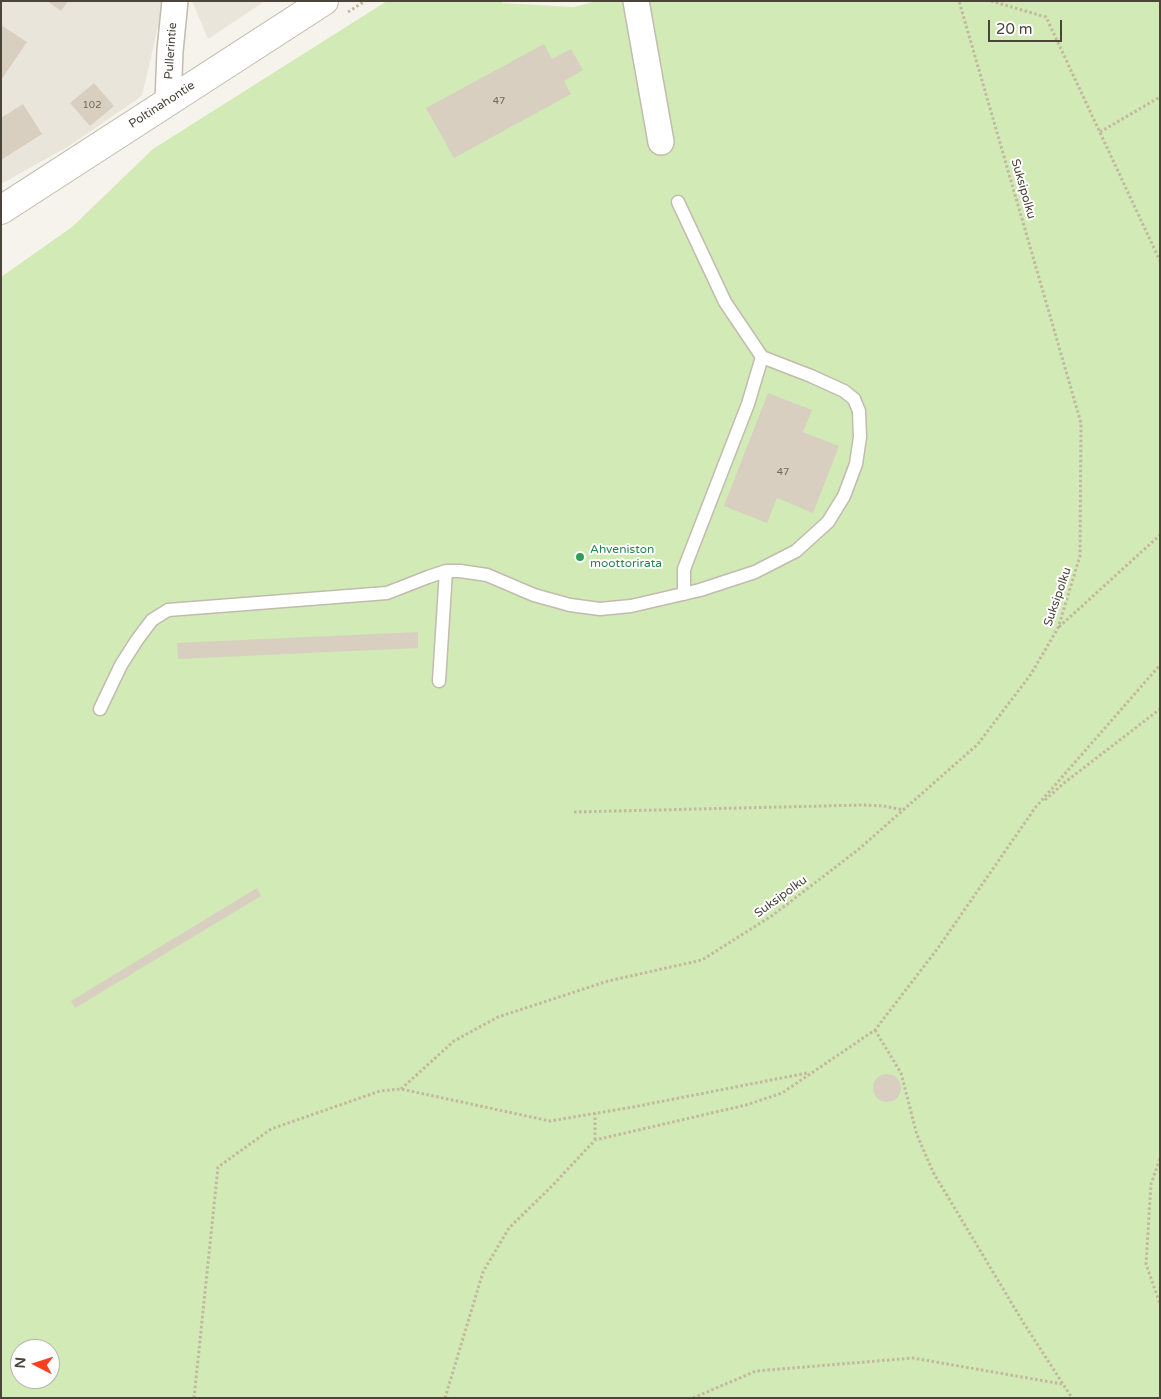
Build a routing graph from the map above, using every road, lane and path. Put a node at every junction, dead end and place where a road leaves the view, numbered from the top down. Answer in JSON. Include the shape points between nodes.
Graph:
{"nodes":[{"id":1,"x":175,"y":1,"type":"edge"},
{"id":2,"x":324,"y":1,"type":"edge"},
{"id":3,"x":636,"y":1,"type":"edge"},
{"id":4,"x":959,"y":1,"type":"edge"},
{"id":5,"x":991,"y":1,"type":"edge"},
{"id":6,"x":1160,"y":97,"type":"edge"},
{"id":7,"x":168,"y":101,"type":"junction"},
{"id":8,"x":1100,"y":132,"type":"junction"},
{"id":9,"x":661,"y":142,"type":"dead end"},
{"id":10,"x":678,"y":202,"type":"dead end"},
{"id":11,"x":1,"y":210,"type":"edge"},
{"id":12,"x":1160,"y":262,"type":"edge"},
{"id":13,"x":762,"y":357,"type":"junction"},
{"id":14,"x":1160,"y":535,"type":"edge"},
{"id":15,"x":446,"y":572,"type":"junction"},
{"id":16,"x":684,"y":594,"type":"junction"},
{"id":17,"x":1058,"y":628,"type":"junction"},
{"id":18,"x":1160,"y":665,"type":"edge"},
{"id":19,"x":439,"y":681,"type":"dead end"},
{"id":20,"x":100,"y":709,"type":"dead end"},
{"id":21,"x":1160,"y":710,"type":"edge"},
{"id":22,"x":1160,"y":714,"type":"edge"},
{"id":23,"x":1154,"y":715,"type":"junction"},
{"id":24,"x":1035,"y":808,"type":"junction"},
{"id":25,"x":904,"y":810,"type":"junction"},
{"id":26,"x":574,"y":812,"type":"dead end"},
{"id":27,"x":875,"y":1030,"type":"junction"},
{"id":28,"x":810,"y":1073,"type":"junction"},
{"id":29,"x":401,"y":1089,"type":"junction"},
{"id":30,"x":595,"y":1113,"type":"junction"},
{"id":31,"x":595,"y":1140,"type":"junction"},
{"id":32,"x":1160,"y":1159,"type":"edge"},
{"id":33,"x":1160,"y":1304,"type":"edge"},
{"id":34,"x":1062,"y":1384,"type":"junction"},
{"id":35,"x":194,"y":1398,"type":"edge"},
{"id":36,"x":444,"y":1398,"type":"edge"},
{"id":37,"x":693,"y":1398,"type":"edge"},
{"id":38,"x":1072,"y":1398,"type":"edge"}],
"edges":[{"from":1,"to":7,"type":"street","name":"Pullerintie"},
{"from":2,"to":7,"type":"street","name":"Poltinahontie"},
{"from":3,"to":9,"type":"street"},
{"from":4,"to":17,"type":"path","name":"Suksipolku","via":[[1081,423],[1080,556]]},
{"from":5,"to":8,"type":"path","via":[[1046,17]]},
{"from":6,"to":8,"type":"path"},
{"from":7,"to":11,"type":"street","name":"Poltinahontie"},
{"from":8,"to":12,"type":"path"},
{"from":10,"to":13,"type":"lane","via":[[725,302]]},
{"from":13,"to":16,"type":"lane","via":[[748,404],[684,569]]},
{"from":13,"to":16,"type":"lane","via":[[844,391],[854,399],[859,411],[860,438],[856,464],[844,496],[828,522],[796,551],[755,572]]},
{"from":14,"to":17,"type":"path"},
{"from":15,"to":16,"type":"lane","via":[[487,575],[534,595],[600,609]]},
{"from":15,"to":19,"type":"lane"},
{"from":15,"to":20,"type":"lane","via":[[386,593],[168,610],[152,620],[137,640]]},
{"from":17,"to":25,"type":"path","name":"Suksipolku","via":[[1031,674],[978,744]]},
{"from":18,"to":24,"type":"path"},
{"from":21,"to":23,"type":"path"},
{"from":22,"to":23,"type":"path"},
{"from":23,"to":24,"type":"path"},
{"from":24,"to":27,"type":"path","via":[[938,948]]},
{"from":25,"to":26,"type":"path","via":[[863,805]]},
{"from":25,"to":29,"type":"path","name":"Suksipolku","via":[[773,915],[702,960],[608,981],[498,1017],[454,1041]]},
{"from":27,"to":28,"type":"path"},
{"from":27,"to":34,"type":"path","via":[[901,1073],[917,1135],[934,1172]]},
{"from":28,"to":30,"type":"path"},
{"from":28,"to":31,"type":"path","via":[[782,1093]]},
{"from":29,"to":30,"type":"path","via":[[550,1121]]},
{"from":29,"to":35,"type":"path","via":[[380,1091],[271,1129],[218,1167]]},
{"from":30,"to":31,"type":"path"},
{"from":31,"to":36,"type":"path","via":[[509,1228],[483,1272]]},
{"from":32,"to":33,"type":"path","via":[[1151,1184],[1146,1264]]},
{"from":34,"to":37,"type":"path","via":[[913,1358],[756,1371]]},
{"from":34,"to":38,"type":"path"}]}
